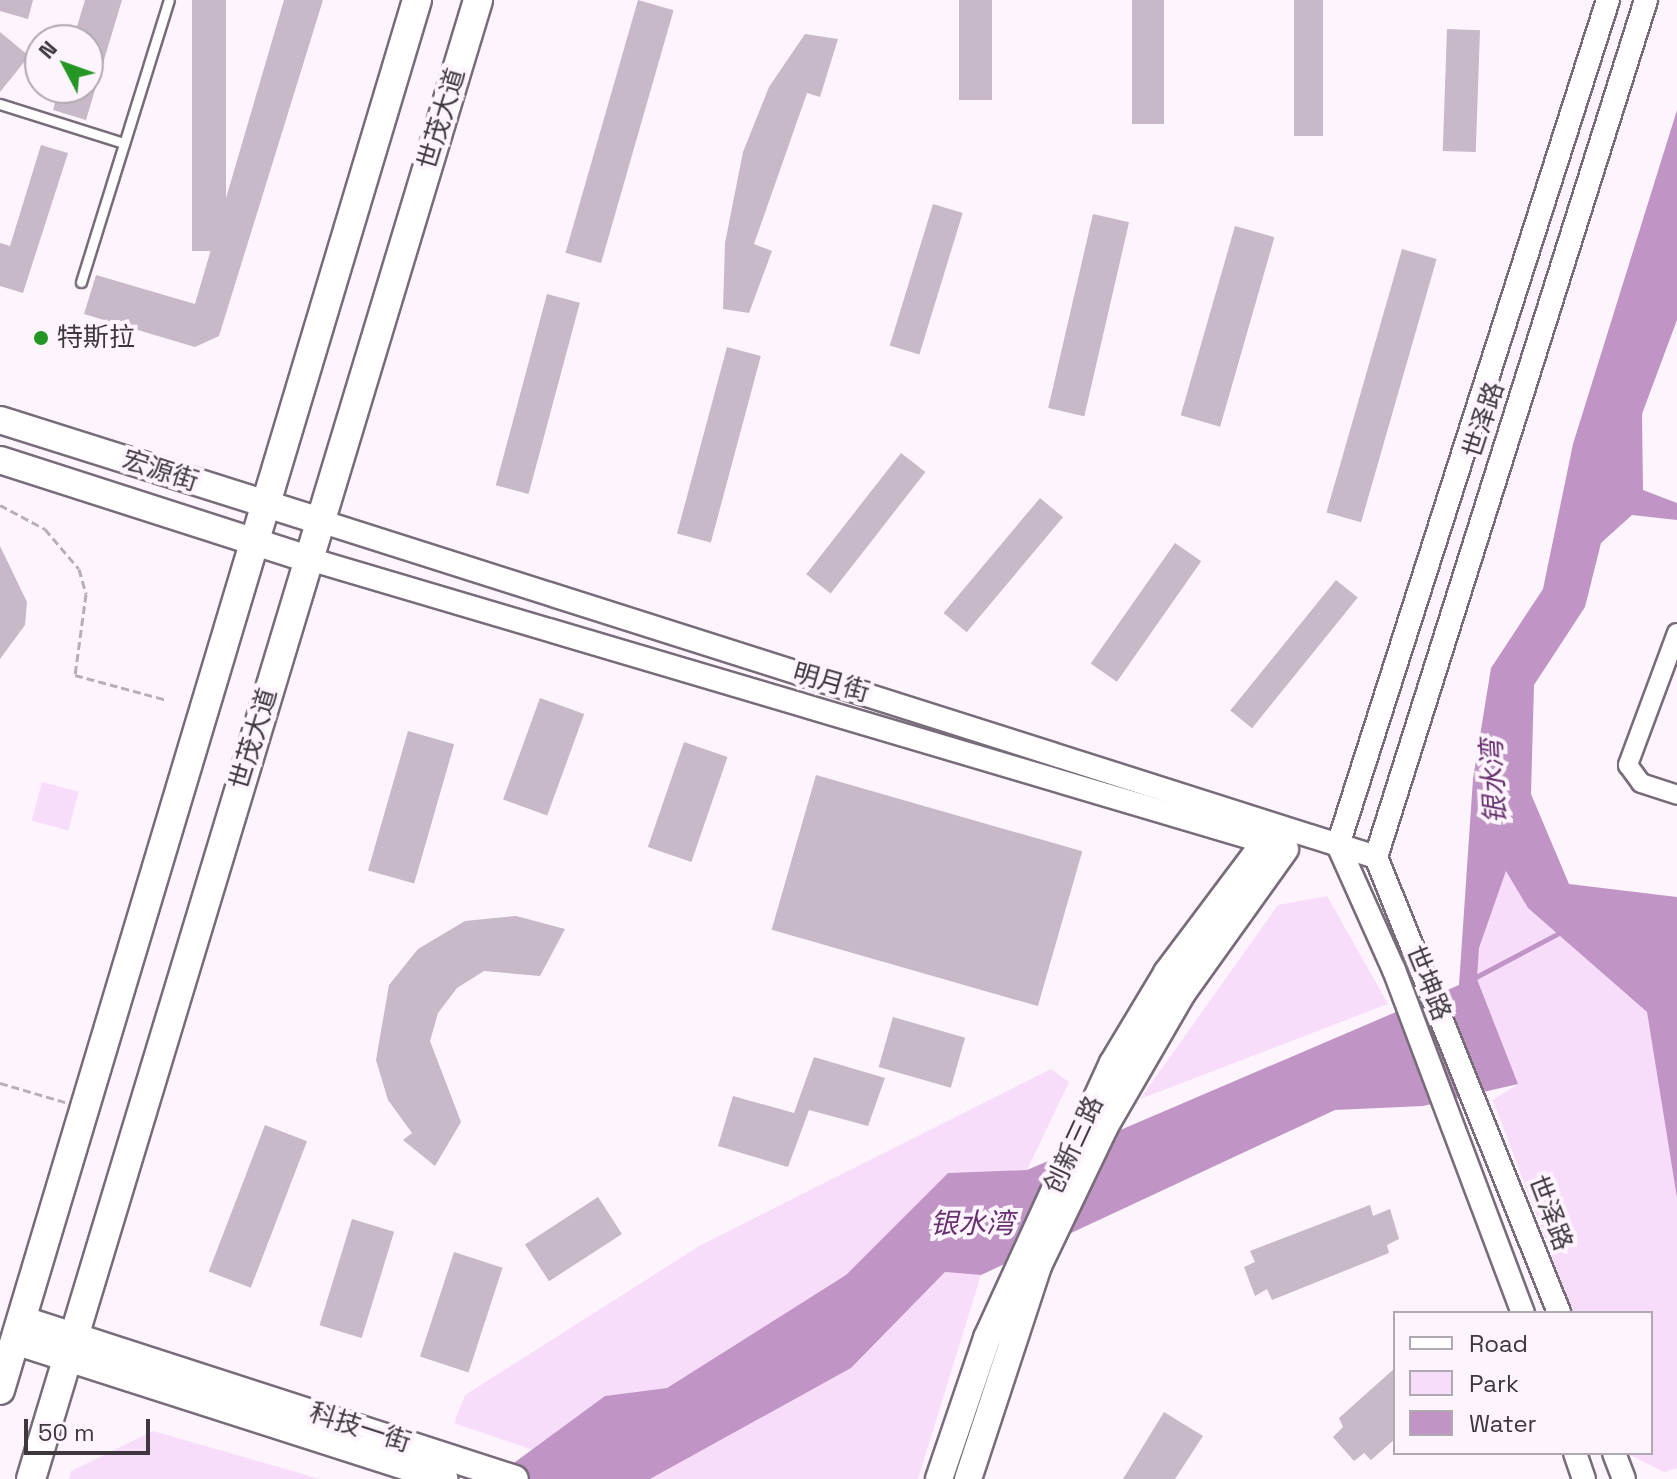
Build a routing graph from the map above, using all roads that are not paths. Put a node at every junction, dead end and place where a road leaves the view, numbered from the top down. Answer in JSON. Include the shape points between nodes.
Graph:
{"nodes":[{"id":1,"x":169,"y":0,"type":"edge"},
{"id":2,"x":417,"y":0,"type":"edge"},
{"id":3,"x":478,"y":0,"type":"edge"},
{"id":4,"x":1608,"y":0,"type":"edge"},
{"id":5,"x":1646,"y":0,"type":"edge"},
{"id":6,"x":0,"y":104,"type":"edge"},
{"id":7,"x":124,"y":143,"type":"junction"},
{"id":8,"x":81,"y":282,"type":"dead end"},
{"id":9,"x":0,"y":420,"type":"edge"},
{"id":10,"x":0,"y":460,"type":"edge"},
{"id":11,"x":266,"y":504,"type":"junction"},
{"id":12,"x":320,"y":521,"type":"junction"},
{"id":13,"x":254,"y":542,"type":"junction"},
{"id":14,"x":309,"y":559,"type":"junction"},
{"id":15,"x":1677,"y":633,"type":"edge"},
{"id":16,"x":1677,"y":795,"type":"edge"},
{"id":17,"x":1276,"y":844,"type":"junction"},
{"id":18,"x":1338,"y":845,"type":"junction"},
{"id":19,"x":1376,"y":857,"type":"junction"},
{"id":20,"x":1489,"y":1134,"type":"joint"},
{"id":21,"x":1027,"y":1270,"type":"junction"},
{"id":22,"x":1522,"y":1311,"type":"edge"},
{"id":23,"x":1558,"y":1311,"type":"edge"},
{"id":24,"x":18,"y":1330,"type":"junction"},
{"id":25,"x":71,"y":1346,"type":"junction"},
{"id":26,"x":0,"y":1390,"type":"edge"},
{"id":27,"x":1576,"y":1455,"type":"edge"},
{"id":28,"x":1615,"y":1455,"type":"edge"},
{"id":29,"x":429,"y":1466,"type":"edge"},
{"id":30,"x":31,"y":1479,"type":"edge"},
{"id":31,"x":515,"y":1479,"type":"edge"},
{"id":32,"x":939,"y":1479,"type":"edge"},
{"id":33,"x":968,"y":1479,"type":"edge"},
{"id":34,"x":1584,"y":1479,"type":"edge"},
{"id":35,"x":1624,"y":1479,"type":"edge"}],
"edges":[{"from":1,"to":7,"type":"lane"},
{"from":2,"to":11,"type":"main road"},
{"from":3,"to":12,"type":"main road","name":"世茂大道"},
{"from":4,"to":18,"type":"street","name":"世泽路"},
{"from":5,"to":19,"type":"street","name":"世泽路"},
{"from":6,"to":7,"type":"lane"},
{"from":7,"to":8,"type":"lane"},
{"from":9,"to":11,"type":"main road","name":"宏源街"},
{"from":10,"to":13,"type":"main road","name":"宏源街"},
{"from":11,"to":12,"type":"main road","name":"宏源街"},
{"from":11,"to":13,"type":"main road"},
{"from":12,"to":14,"type":"main road","name":"世茂大道"},
{"from":12,"to":18,"type":"street","name":"明月街"},
{"from":13,"to":14,"type":"main road","name":"宏源街"},
{"from":13,"to":24,"type":"main road"},
{"from":14,"to":17,"type":"street","name":"明月街"},
{"from":14,"to":25,"type":"main road","name":"世茂大道"},
{"from":15,"to":16,"type":"street","via":[[1628,765],[1641,783]]},
{"from":17,"to":18,"type":"street","name":"明月街"},
{"from":17,"to":21,"type":"main road","name":"创新三路","via":[[1182,993]]},
{"from":17,"to":21,"type":"main road","name":"创新三路","via":[[1167,973],[1077,1137]]},
{"from":18,"to":19,"type":"street","name":"明月街"},
{"from":18,"to":22,"type":"street","name":"世坤路","via":[[1394,970]]},
{"from":19,"to":20,"type":"street","name":"世坤路"},
{"from":20,"to":23,"type":"street","name":"世泽路"},
{"from":21,"to":32,"type":"main road","name":"创新三路"},
{"from":21,"to":33,"type":"main road","name":"创新三路"},
{"from":24,"to":25,"type":"main road","name":"科技一街"},
{"from":24,"to":26,"type":"main road"},
{"from":25,"to":29,"type":"main road","name":"科技一街"},
{"from":25,"to":30,"type":"main road","name":"世茂大道"},
{"from":27,"to":34,"type":"street"},
{"from":28,"to":35,"type":"street"},
{"from":29,"to":31,"type":"main road","name":"科技一街"}]}
